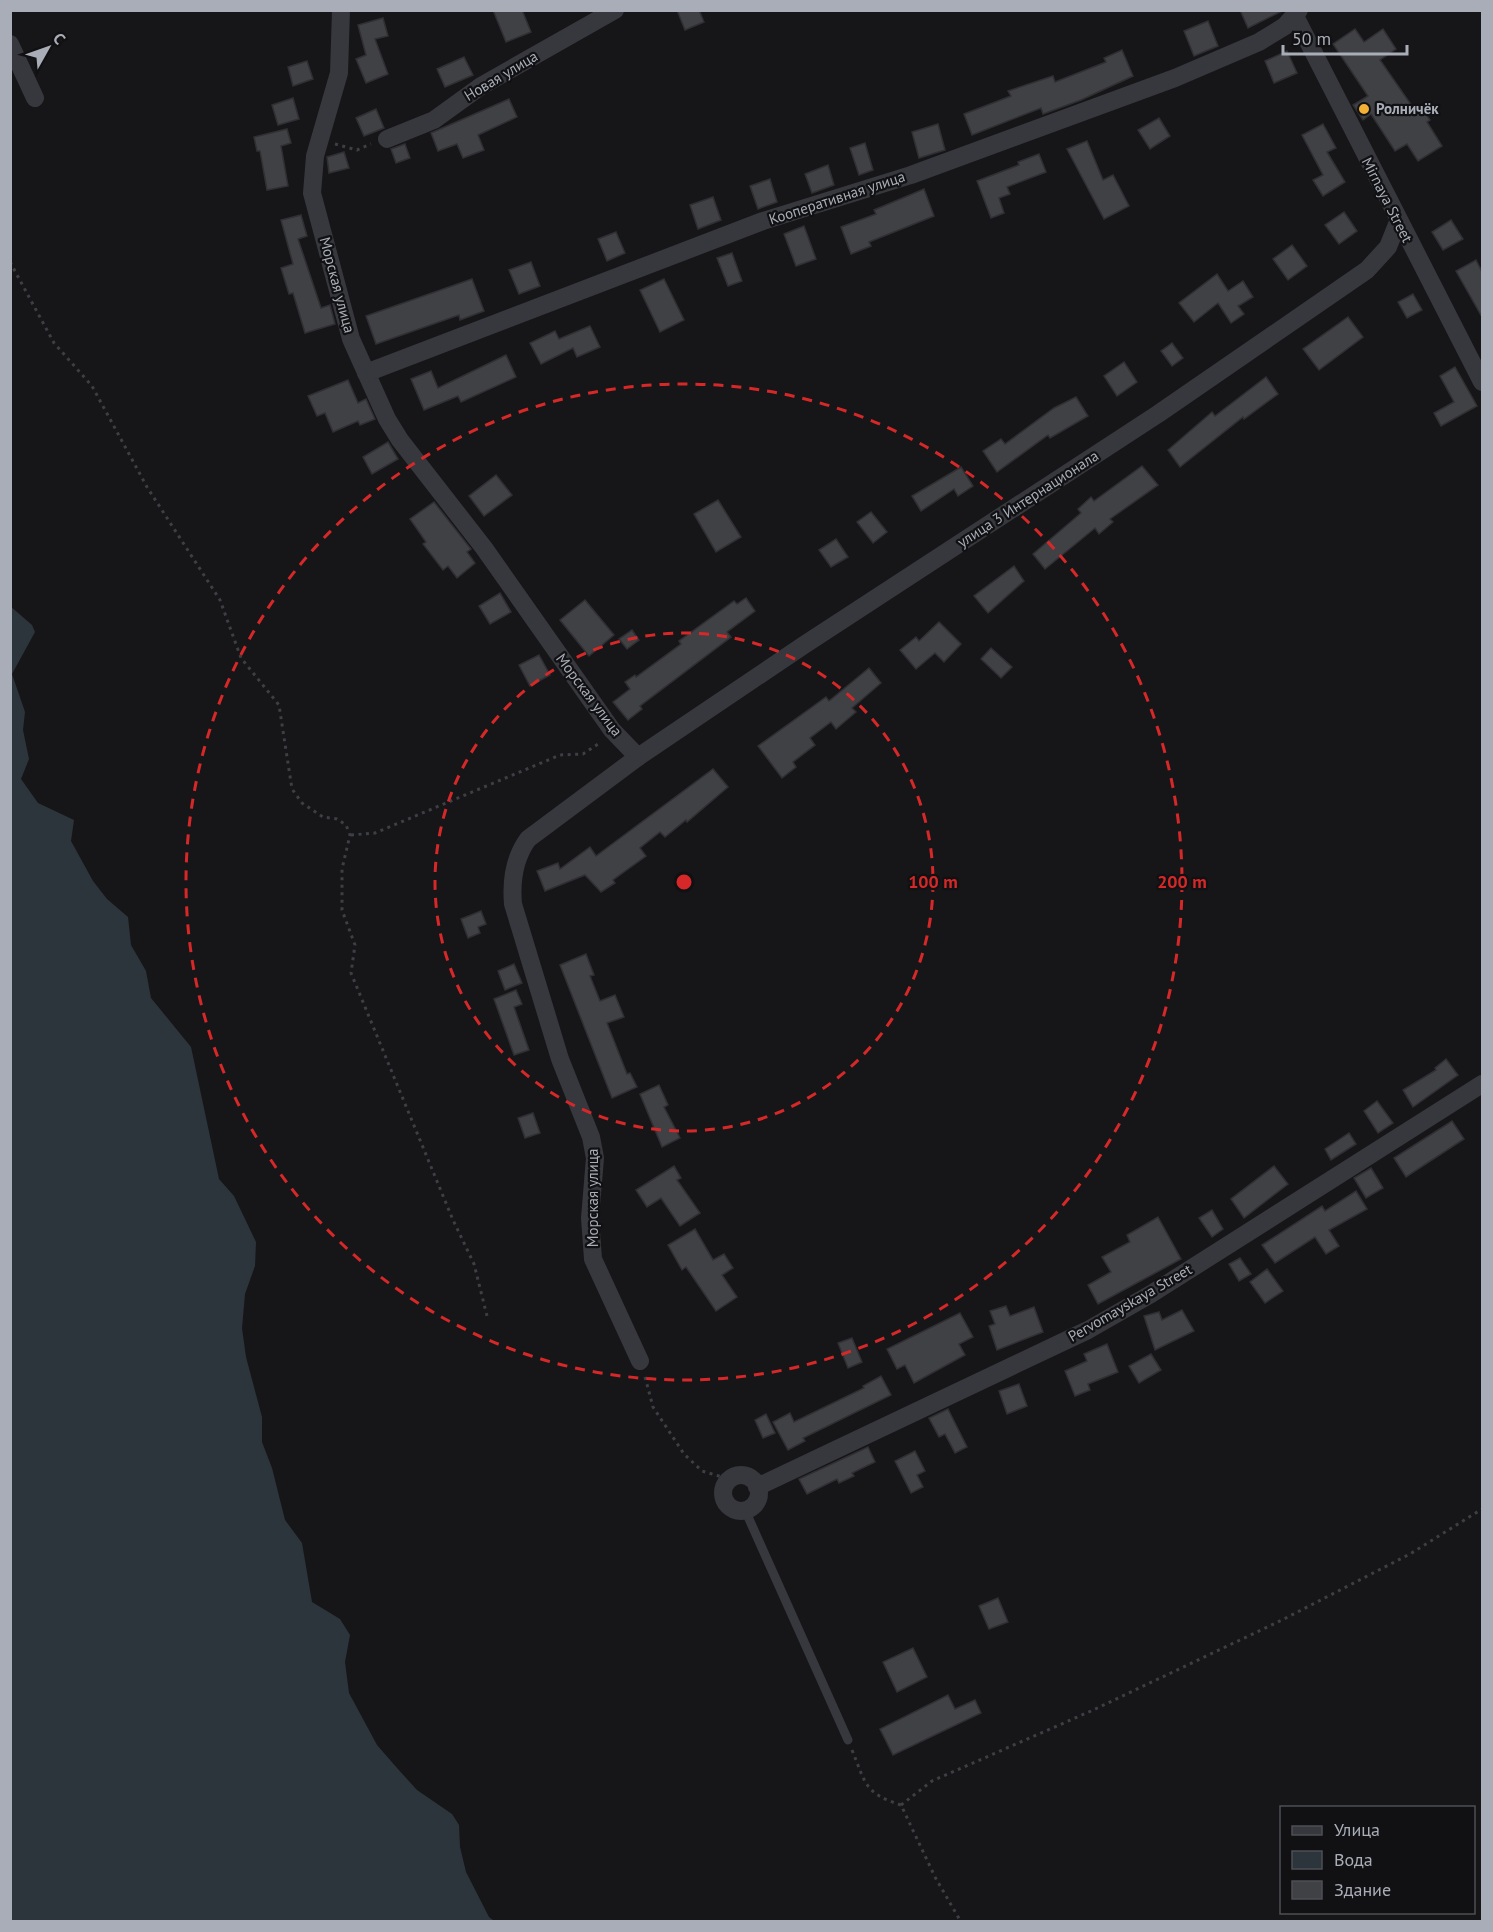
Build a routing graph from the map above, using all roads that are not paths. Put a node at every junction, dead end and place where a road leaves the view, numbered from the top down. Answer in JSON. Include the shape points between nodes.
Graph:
{"nodes":[{"id":1,"x":341,"y":10,"type":"edge"},
{"id":2,"x":615,"y":10,"type":"edge"},
{"id":3,"x":1297,"y":13,"type":"edge"},
{"id":4,"x":10,"y":44,"type":"edge"},
{"id":5,"x":35,"y":98,"type":"dead end"},
{"id":6,"x":387,"y":139,"type":"road end"},
{"id":7,"x":1398,"y":222,"type":"junction"},
{"id":8,"x":366,"y":373,"type":"junction"},
{"id":9,"x":1482,"y":382,"type":"edge"},
{"id":10,"x":638,"y":757,"type":"junction"},
{"id":11,"x":1482,"y":1084,"type":"edge"},
{"id":12,"x":640,"y":1361,"type":"road end"},
{"id":13,"x":758,"y":1487,"type":"junction"},
{"id":14,"x":745,"y":1510,"type":"junction"},
{"id":15,"x":848,"y":1740,"type":"road end"}],
"edges":[{"from":1,"to":8,"type":"street","name":"Морская улица","via":[[339,73],[315,156],[312,193],[351,339]]},
{"from":2,"to":6,"type":"street","name":"Новая улица","via":[[481,86],[434,120]]},
{"from":3,"to":7,"type":"street","name":"Mirnaya Street"},
{"from":3,"to":8,"type":"street","name":"Кооперативная улица","via":[[1259,42],[1175,78],[911,175],[763,222]]},
{"from":4,"to":5,"type":"street"},
{"from":7,"to":9,"type":"street","name":"Mirnaya Street"},
{"from":7,"to":10,"type":"street","name":"улица 3 Интернационала","via":[[1388,247],[1366,270],[1158,414]]},
{"from":8,"to":10,"type":"street","name":"Морская улица","via":[[400,440],[484,548],[612,730]]},
{"from":10,"to":12,"type":"street","name":"Морская улица","via":[[528,839],[520,849],[512,891],[560,1059],[591,1137],[595,1158],[590,1218],[593,1259]]},
{"from":11,"to":13,"type":"street","name":"Pervomayskaya Street","via":[[1161,1288],[1088,1330]]},
{"from":13,"to":14,"type":"street","via":[[755,1504]]},
{"from":13,"to":14,"type":"street","via":[[745,1476],[729,1479],[723,1489],[725,1501],[733,1509]]},
{"from":14,"to":15,"type":"lane"}]}
